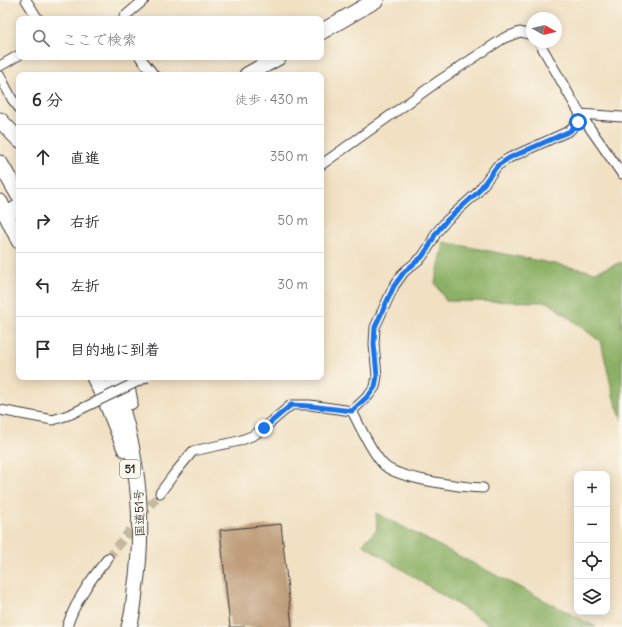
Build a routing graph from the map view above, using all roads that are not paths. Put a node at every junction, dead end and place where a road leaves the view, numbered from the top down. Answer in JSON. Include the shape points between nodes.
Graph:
{"nodes":[{"id":1,"x":26,"y":0,"type":"edge"},
{"id":2,"x":144,"y":0,"type":"edge"},
{"id":3,"x":376,"y":0,"type":"edge"},
{"id":4,"x":36,"y":16,"type":"edge"},
{"id":5,"x":124,"y":16,"type":"edge"},
{"id":6,"x":324,"y":30,"type":"edge"},
{"id":7,"x":526,"y":34,"type":"edge"},
{"id":8,"x":542,"y":48,"type":"edge"},
{"id":9,"x":16,"y":58,"type":"edge"},
{"id":10,"x":142,"y":60,"type":"edge"},
{"id":11,"x":274,"y":60,"type":"edge"},
{"id":12,"x":0,"y":66,"type":"edge"},
{"id":13,"x":152,"y":72,"type":"edge"},
{"id":14,"x":252,"y":72,"type":"edge"},
{"id":15,"x":0,"y":76,"type":"edge"},
{"id":16,"x":16,"y":104,"type":"edge"},
{"id":17,"x":580,"y":114,"type":"junction"},
{"id":18,"x":622,"y":117,"type":"edge"},
{"id":19,"x":0,"y":120,"type":"edge"},
{"id":20,"x":16,"y":137,"type":"edge"},
{"id":21,"x":0,"y":163,"type":"edge"},
{"id":22,"x":324,"y":163,"type":"edge"},
{"id":23,"x":622,"y":174,"type":"edge"},
{"id":24,"x":16,"y":191,"type":"edge"},
{"id":25,"x":8,"y":208,"type":"edge"},
{"id":26,"x":16,"y":232,"type":"edge"},
{"id":27,"x":95,"y":380,"type":"edge"},
{"id":28,"x":112,"y":380,"type":"edge"},
{"id":29,"x":125,"y":380,"type":"edge"},
{"id":30,"x":141,"y":380,"type":"edge"},
{"id":31,"x":0,"y":410,"type":"edge"},
{"id":32,"x":352,"y":411,"type":"junction"},
{"id":33,"x":483,"y":488,"type":"dead end"},
{"id":34,"x":160,"y":494,"type":"tunnel mouth"},
{"id":35,"x":108,"y":558,"type":"tunnel mouth"},
{"id":36,"x":139,"y":567,"type":"junction"},
{"id":37,"x":67,"y":627,"type":"edge"},
{"id":38,"x":130,"y":627,"type":"edge"}],
"edges":[{"from":1,"to":4,"type":"street"},
{"from":2,"to":5,"type":"street"},
{"from":3,"to":6,"type":"highway"},
{"from":7,"to":22,"type":"street","via":[[520,32],[504,38]]},
{"from":8,"to":17,"type":"street"},
{"from":9,"to":12,"type":"street"},
{"from":10,"to":13,"type":"street"},
{"from":11,"to":14,"type":"highway"},
{"from":15,"to":16,"type":"street"},
{"from":17,"to":18,"type":"street"},
{"from":17,"to":23,"type":"street"},
{"from":17,"to":32,"type":"street","via":[[578,122],[570,131],[509,158],[497,166],[477,193],[436,233],[422,257],[404,272],[394,286],[375,327],[375,387]]},
{"from":19,"to":20,"type":"highway"},
{"from":21,"to":24,"type":"highway"},
{"from":25,"to":26,"type":"highway"},
{"from":27,"to":36,"type":"highway","number":"51","via":[[126,454],[131,475]]},
{"from":28,"to":36,"type":"highway","name":"国道51号","number":"51","via":[[127,425],[138,484]]},
{"from":29,"to":36,"type":"highway","number":"51","via":[[143,473],[144,522]]},
{"from":30,"to":31,"type":"street","bridge":true,"via":[[53,420]]},
{"from":32,"to":33,"type":"street","via":[[372,449],[392,471]]},
{"from":32,"to":34,"type":"street","via":[[291,405],[254,435],[193,451]]},
{"from":35,"to":37,"type":"street","via":[[78,601]]},
{"from":36,"to":38,"type":"highway","name":"国道51号","number":"51"}]}
